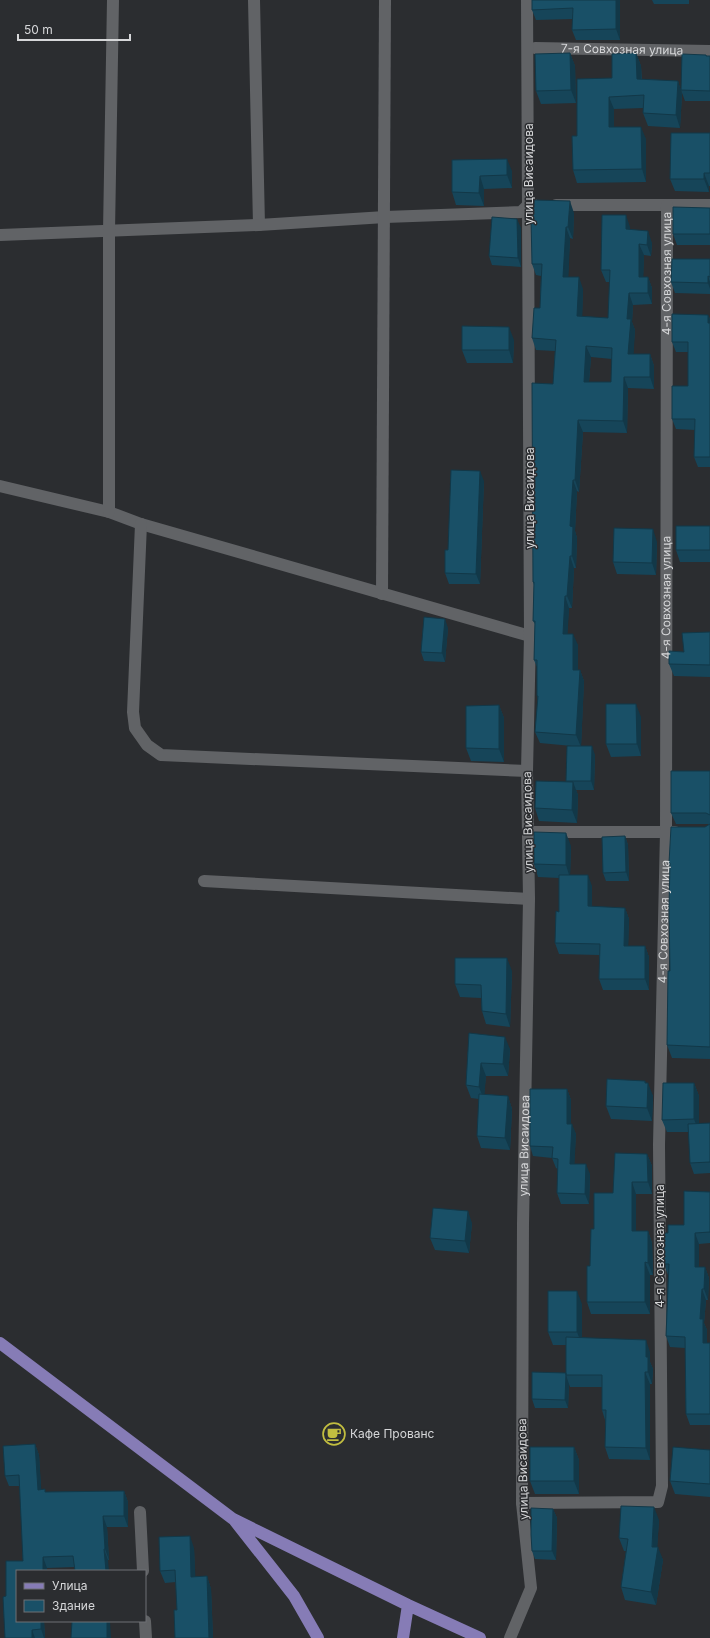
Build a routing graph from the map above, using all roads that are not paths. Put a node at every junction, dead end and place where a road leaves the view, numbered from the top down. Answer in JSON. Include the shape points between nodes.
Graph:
{"nodes":[{"id":1,"x":113,"y":0,"type":"edge"},
{"id":2,"x":254,"y":0,"type":"edge"},
{"id":3,"x":385,"y":0,"type":"edge"},
{"id":4,"x":528,"y":0,"type":"edge"},
{"id":5,"x":534,"y":48,"type":"dead end"},
{"id":6,"x":710,"y":50,"type":"edge"},
{"id":7,"x":529,"y":204,"type":"junction"},
{"id":8,"x":667,"y":205,"type":"junction"},
{"id":9,"x":710,"y":205,"type":"edge"},
{"id":10,"x":385,"y":217,"type":"junction"},
{"id":11,"x":259,"y":225,"type":"junction"},
{"id":12,"x":109,"y":231,"type":"junction"},
{"id":13,"x":0,"y":235,"type":"edge"},
{"id":14,"x":0,"y":486,"type":"edge"},
{"id":15,"x":109,"y":512,"type":"junction"},
{"id":16,"x":141,"y":524,"type":"junction"},
{"id":17,"x":382,"y":594,"type":"junction"},
{"id":18,"x":530,"y":636,"type":"junction"},
{"id":19,"x":527,"y":771,"type":"junction"},
{"id":20,"x":529,"y":832,"type":"junction"},
{"id":21,"x":666,"y":832,"type":"junction"},
{"id":22,"x":688,"y":832,"type":"edge"},
{"id":23,"x":204,"y":880,"type":"dead end"},
{"id":24,"x":530,"y":900,"type":"junction"},
{"id":25,"x":0,"y":1343,"type":"edge"},
{"id":26,"x":522,"y":1503,"type":"junction"},
{"id":27,"x":140,"y":1512,"type":"dead end"},
{"id":28,"x":233,"y":1519,"type":"junction"},
{"id":29,"x":143,"y":1570,"type":"edge"},
{"id":30,"x":408,"y":1605,"type":"junction"},
{"id":31,"x":145,"y":1622,"type":"edge"},
{"id":32,"x":146,"y":1638,"type":"edge"},
{"id":33,"x":318,"y":1638,"type":"edge"},
{"id":34,"x":403,"y":1638,"type":"edge"},
{"id":35,"x":480,"y":1638,"type":"edge"},
{"id":36,"x":510,"y":1638,"type":"edge"}],
"edges":[{"from":1,"to":12,"type":"street"},
{"from":2,"to":11,"type":"street"},
{"from":3,"to":10,"type":"street"},
{"from":4,"to":7,"type":"street","name":"улица Висаидова"},
{"from":5,"to":6,"type":"street","name":"7-я Совхозная улица"},
{"from":7,"to":8,"type":"street"},
{"from":7,"to":10,"type":"street","via":[[521,212]]},
{"from":7,"to":18,"type":"street","name":"улица Висаидова"},
{"from":8,"to":9,"type":"street"},
{"from":8,"to":21,"type":"street","name":"4-я Совхозная улица"},
{"from":10,"to":11,"type":"street"},
{"from":10,"to":17,"type":"street"},
{"from":11,"to":12,"type":"street"},
{"from":12,"to":13,"type":"street"},
{"from":12,"to":15,"type":"street"},
{"from":14,"to":15,"type":"street"},
{"from":15,"to":16,"type":"street"},
{"from":16,"to":17,"type":"street"},
{"from":16,"to":19,"type":"street","via":[[132,712],[135,728],[147,745],[161,755]]},
{"from":17,"to":18,"type":"street"},
{"from":18,"to":19,"type":"street","name":"улица Висаидова"},
{"from":19,"to":20,"type":"street","name":"улица Висаидова"},
{"from":20,"to":21,"type":"street"},
{"from":20,"to":24,"type":"street","name":"улица Висаидова"},
{"from":21,"to":22,"type":"street"},
{"from":21,"to":26,"type":"street","name":"4-я Совхозная улица","via":[[659,1145],[662,1486],[658,1502]]},
{"from":23,"to":24,"type":"street"},
{"from":24,"to":26,"type":"street","name":"улица Висаидова","via":[[523,1224]]},
{"from":25,"to":28,"type":"main road"},
{"from":26,"to":36,"type":"street","name":"улица Висаидова","via":[[532,1588]]},
{"from":27,"to":29,"type":"street"},
{"from":28,"to":30,"type":"main road"},
{"from":28,"to":33,"type":"main road","via":[[294,1596]]},
{"from":30,"to":34,"type":"main road"},
{"from":30,"to":35,"type":"main road"},
{"from":31,"to":32,"type":"street"}]}
